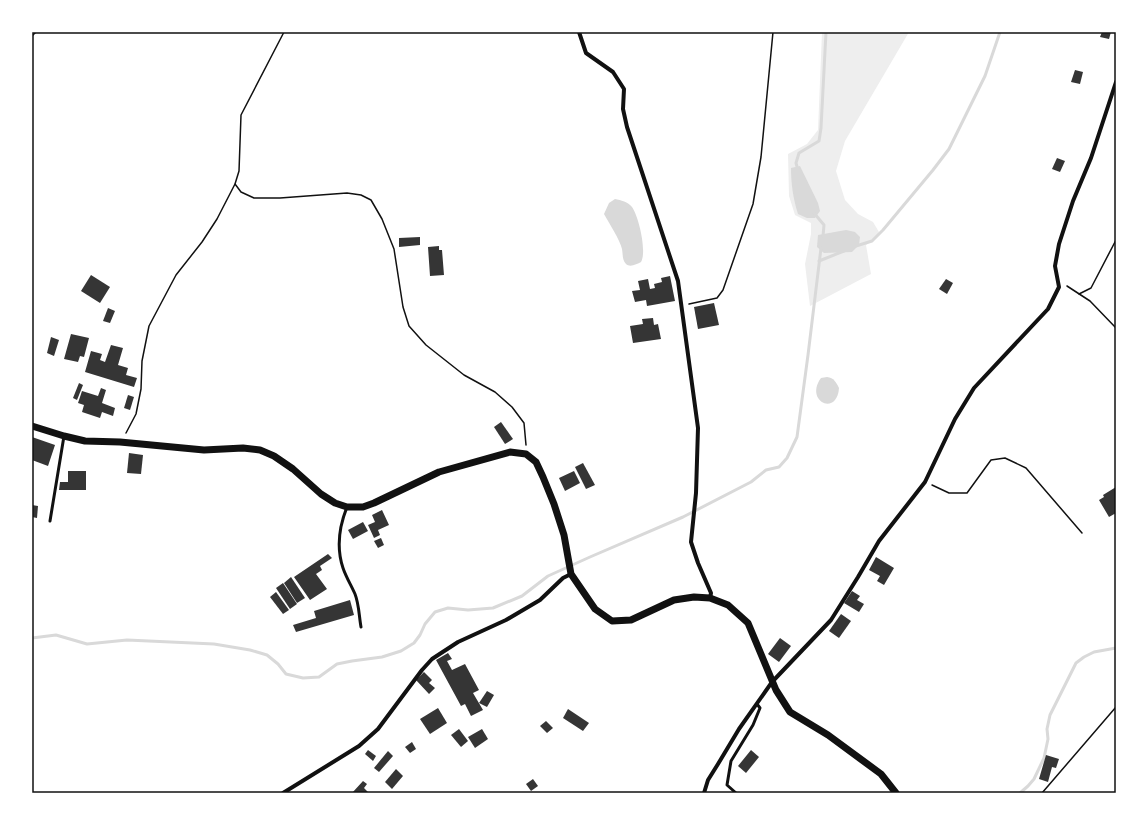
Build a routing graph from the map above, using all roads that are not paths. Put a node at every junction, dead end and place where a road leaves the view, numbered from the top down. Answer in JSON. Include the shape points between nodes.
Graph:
{"nodes":[{"id":1,"x":579,"y":32,"type":"edge"},
{"id":2,"x":1116,"y":82,"type":"edge"},
{"id":3,"x":32,"y":426,"type":"edge"},
{"id":4,"x":64,"y":436,"type":"junction"},
{"id":5,"x":347,"y":507,"type":"junction"},
{"id":6,"x":50,"y":521,"type":"dead end"},
{"id":7,"x":571,"y":574,"type":"junction"},
{"id":8,"x":710,"y":598,"type":"junction"},
{"id":9,"x":361,"y":627,"type":"dead end"},
{"id":10,"x":772,"y":682,"type":"junction"},
{"id":11,"x":757,"y":704,"type":"junction"},
{"id":12,"x":283,"y":793,"type":"edge"},
{"id":13,"x":704,"y":793,"type":"edge"},
{"id":14,"x":736,"y":793,"type":"edge"},
{"id":15,"x":896,"y":793,"type":"edge"}],
"edges":[{"from":1,"to":8,"type":"street","via":[[586,53],[613,72],[624,89],[623,109],[627,127],[678,281],[698,428],[691,542],[711,593]]},
{"from":2,"to":10,"type":"street","via":[[1059,244],[1055,266],[1059,287],[1048,309],[974,388],[955,418],[924,482],[879,541],[831,620]]},
{"from":3,"to":4,"type":"street"},
{"from":4,"to":5,"type":"street","via":[[85,441],[204,450],[260,450],[293,469],[321,494]]},
{"from":4,"to":6,"type":"lane"},
{"from":5,"to":7,"type":"street","via":[[363,507],[374,503],[439,472],[510,452],[526,454],[536,462],[544,477],[564,535]]},
{"from":5,"to":9,"type":"lane","via":[[341,522],[339,542],[343,567],[355,594]]},
{"from":7,"to":8,"type":"street","via":[[595,609],[612,621],[631,620],[674,600],[694,596]]},
{"from":7,"to":12,"type":"street","via":[[563,578],[540,600],[506,620],[458,642],[432,659],[378,729],[359,746]]},
{"from":8,"to":10,"type":"street","via":[[728,605],[748,623]]},
{"from":10,"to":11,"type":"street"},
{"from":10,"to":15,"type":"street","via":[[790,712],[834,739],[880,774]]},
{"from":11,"to":13,"type":"street","via":[[708,780]]},
{"from":11,"to":14,"type":"lane","via":[[760,708],[753,725],[732,761],[728,785]]}]}
